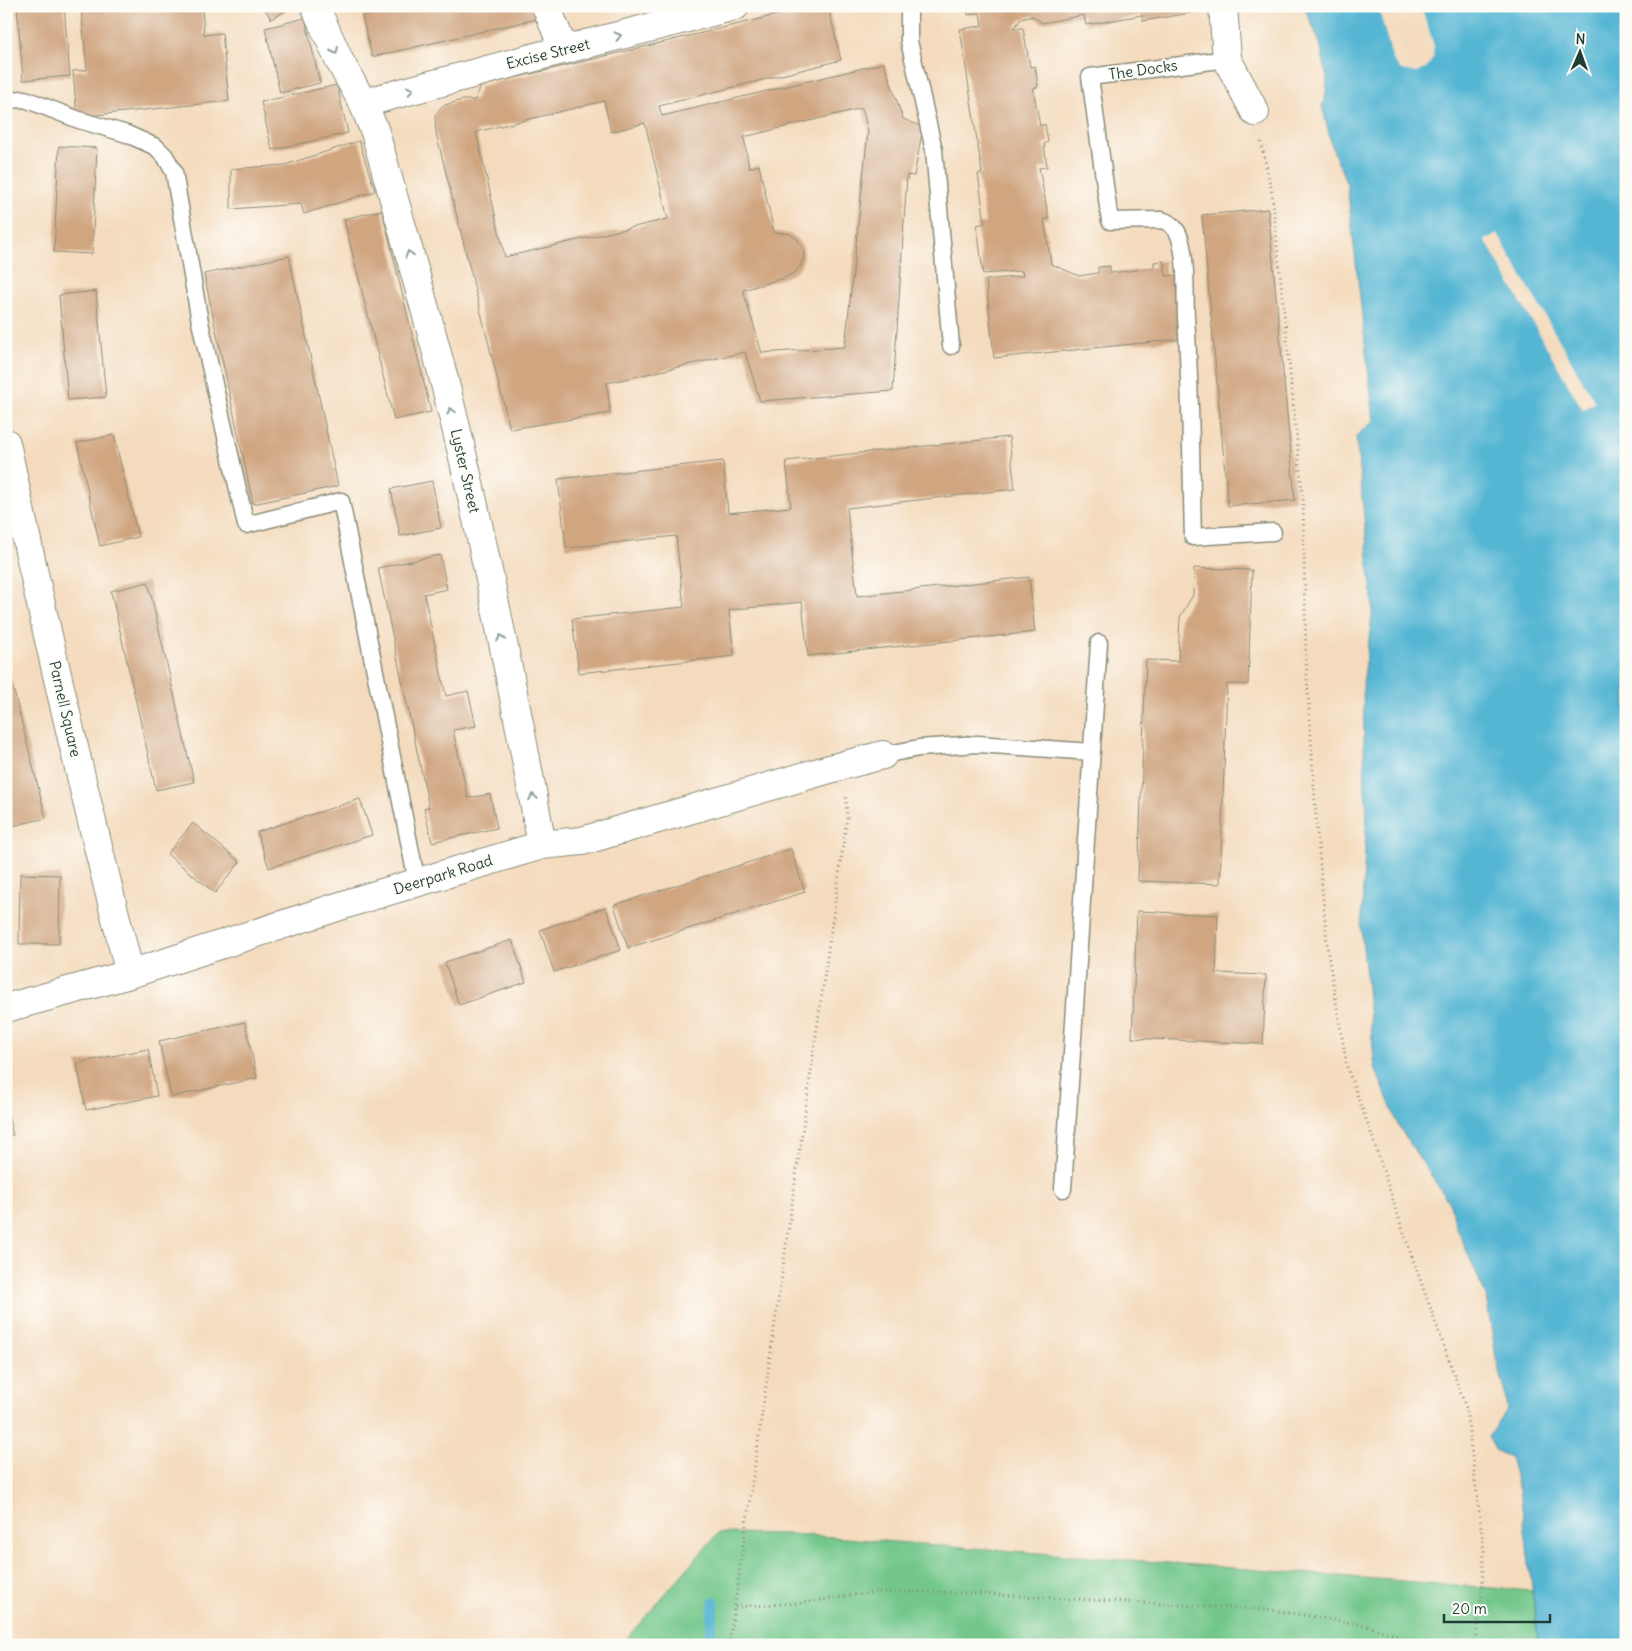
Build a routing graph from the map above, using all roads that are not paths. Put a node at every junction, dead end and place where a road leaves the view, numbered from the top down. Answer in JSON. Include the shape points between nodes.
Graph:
{"nodes":[{"id":1,"x":315,"y":6,"type":"edge"},
{"id":2,"x":546,"y":6,"type":"edge"},
{"id":3,"x":734,"y":6,"type":"edge"},
{"id":4,"x":909,"y":6,"type":"edge"},
{"id":5,"x":1223,"y":6,"type":"edge"},
{"id":6,"x":564,"y":50,"type":"junction"},
{"id":7,"x":1228,"y":59,"type":"junction"},
{"id":8,"x":6,"y":100,"type":"edge"},
{"id":9,"x":363,"y":103,"type":"junction"},
{"id":10,"x":1255,"y":112,"type":"road end"},
{"id":11,"x":951,"y":346,"type":"dead end"},
{"id":12,"x":6,"y":443,"type":"edge"},
{"id":13,"x":1273,"y":532,"type":"dead end"},
{"id":14,"x":1099,"y":643,"type":"dead end"},
{"id":15,"x":1092,"y":752,"type":"junction"},
{"id":16,"x":883,"y":755,"type":"joint"},
{"id":17,"x":542,"y":846,"type":"junction"},
{"id":18,"x":417,"y":882,"type":"junction"},
{"id":19,"x":130,"y":974,"type":"junction"},
{"id":20,"x":6,"y":1008,"type":"edge"},
{"id":21,"x":1063,"y":1188,"type":"dead end"}],
"edges":[{"from":1,"to":9,"type":"street","name":"Lyster Street","one_way":true},
{"from":2,"to":6,"type":"street"},
{"from":6,"to":3,"type":"street","name":"Excise Street","one_way":true},
{"from":4,"to":11,"type":"lane","via":[[910,40],[934,150]]},
{"from":5,"to":7,"type":"street"},
{"from":9,"to":6,"type":"street","name":"Excise Street","one_way":true},
{"from":7,"to":10,"type":"street"},
{"from":7,"to":13,"type":"lane","name":"The Docks","via":[[1090,77],[1110,221],[1162,220],[1168,222],[1179,236],[1189,355],[1193,537]]},
{"from":8,"to":18,"type":"lane","via":[[25,99],[127,134],[156,147],[174,172],[200,322],[246,524],[341,500]]},
{"from":17,"to":9,"type":"street","name":"Lyster Street","one_way":true,"via":[[462,451],[375,132]]},
{"from":12,"to":19,"type":"street","name":"Parnell Square","via":[[98,850]]},
{"from":14,"to":15,"type":"lane"},
{"from":15,"to":16,"type":"lane","via":[[978,744],[919,748]]},
{"from":15,"to":21,"type":"lane"},
{"from":16,"to":17,"type":"street","name":"Deerpark Road","via":[[582,841]]},
{"from":17,"to":18,"type":"street","name":"Deerpark Road"},
{"from":18,"to":19,"type":"street","name":"Deerpark Road"},
{"from":19,"to":20,"type":"street","name":"Deerpark Road"}]}
